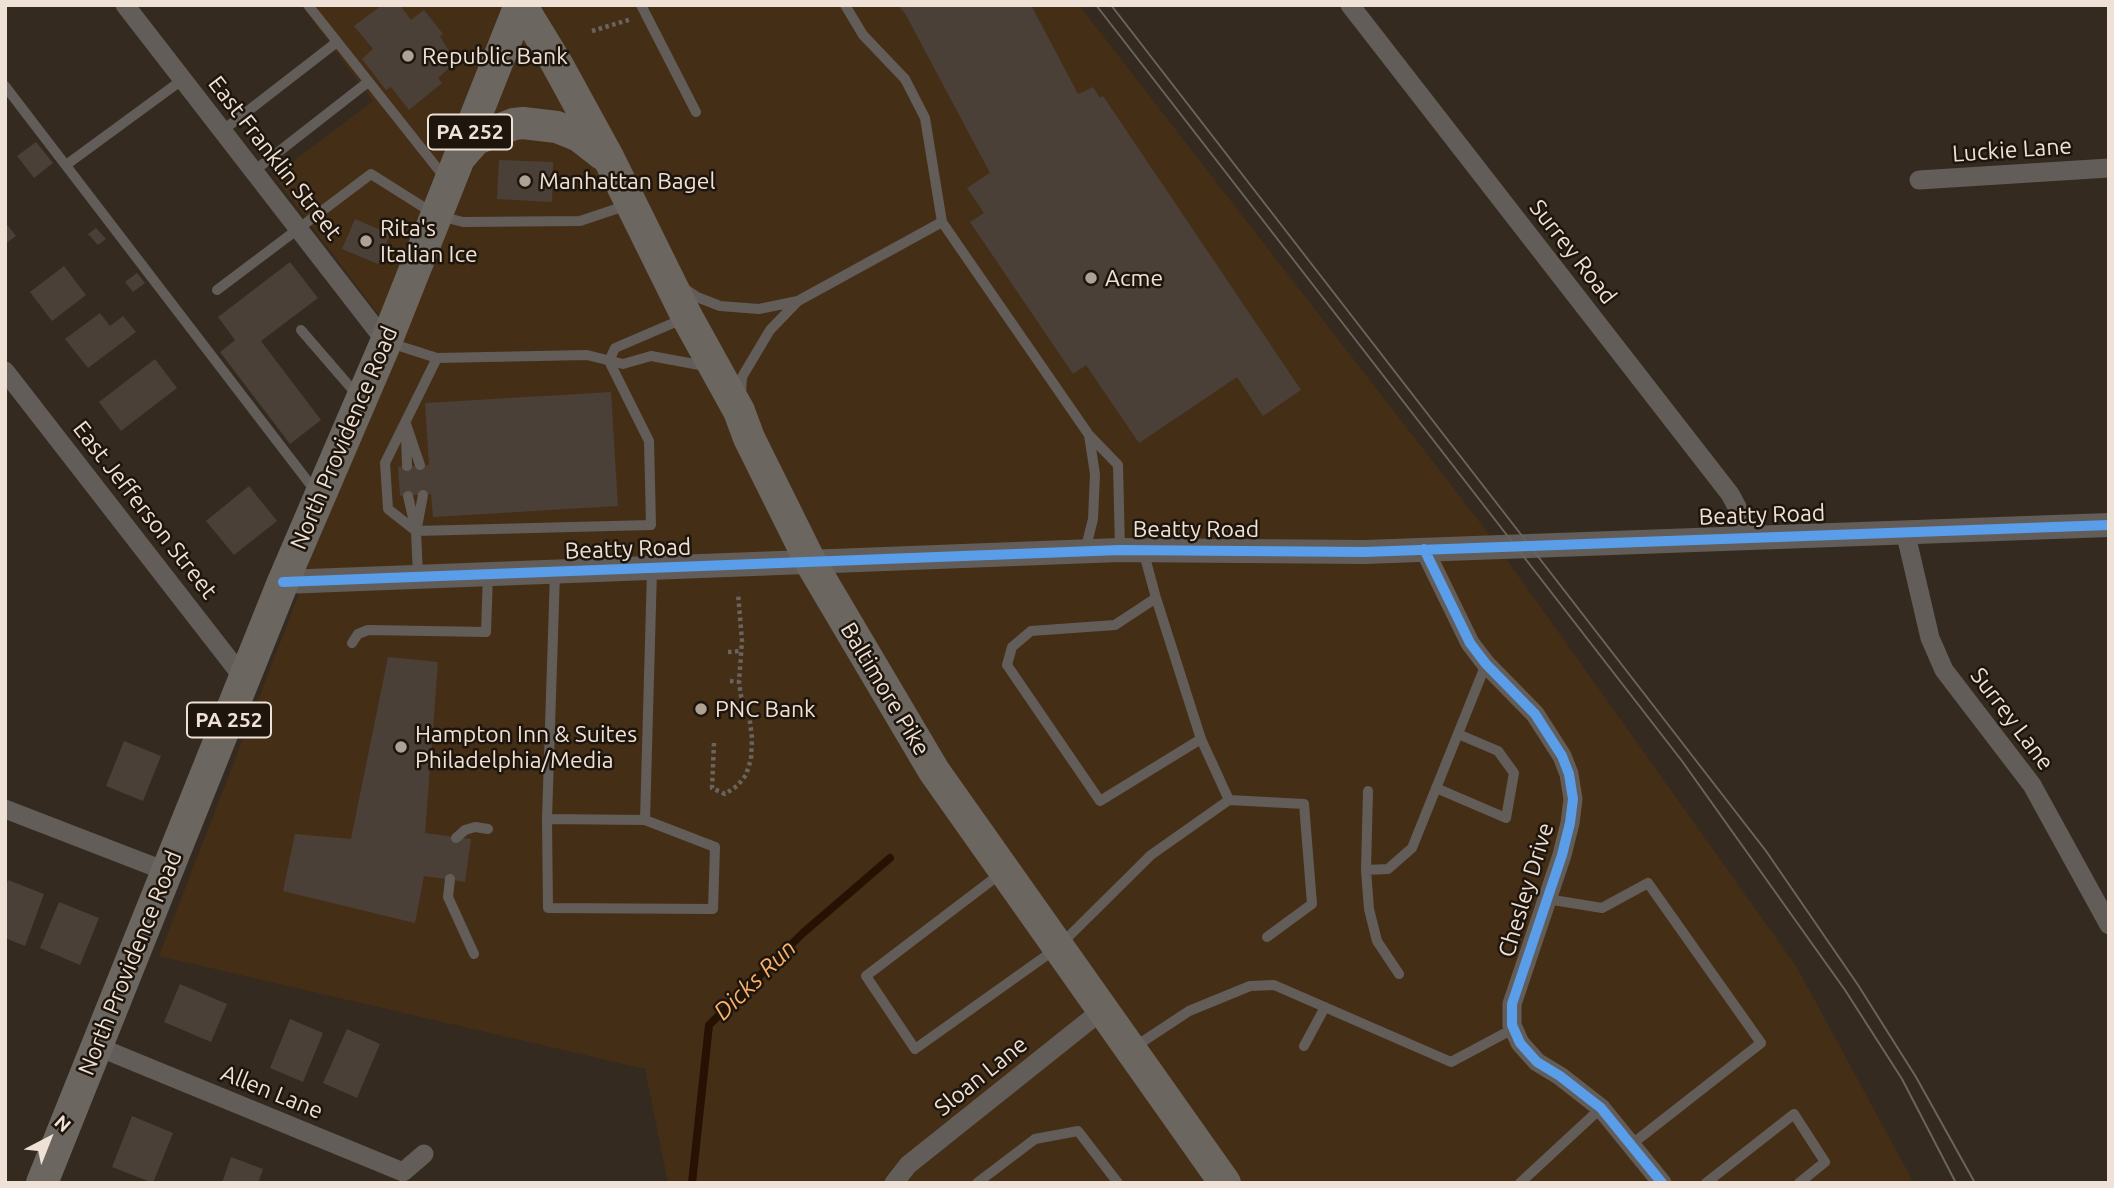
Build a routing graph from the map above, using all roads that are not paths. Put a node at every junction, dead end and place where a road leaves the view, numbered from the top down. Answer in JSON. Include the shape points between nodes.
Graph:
{"nodes":[{"id":1,"x":125,"y":5,"type":"edge"},
{"id":2,"x":308,"y":5,"type":"edge"},
{"id":3,"x":521,"y":5,"type":"edge"},
{"id":4,"x":641,"y":5,"type":"edge"},
{"id":5,"x":845,"y":5,"type":"edge"},
{"id":6,"x":1350,"y":5,"type":"edge"},
{"id":7,"x":337,"y":42,"type":"junction"},
{"id":8,"x":182,"y":79,"type":"junction"},
{"id":9,"x":368,"y":82,"type":"junction"},
{"id":10,"x":5,"y":86,"type":"edge"},
{"id":11,"x":696,"y":112,"type":"dead end"},
{"id":12,"x":222,"y":131,"type":"junction"},
{"id":13,"x":609,"y":159,"type":"junction"},
{"id":14,"x":66,"y":165,"type":"junction"},
{"id":15,"x":2109,"y":168,"type":"edge"},
{"id":16,"x":454,"y":171,"type":"junction"},
{"id":17,"x":254,"y":172,"type":"junction"},
{"id":18,"x":1919,"y":180,"type":"dead end"},
{"id":19,"x":631,"y":205,"type":"junction"},
{"id":20,"x":436,"y":215,"type":"junction"},
{"id":21,"x":942,"y":222,"type":"junction"},
{"id":22,"x":297,"y":228,"type":"junction"},
{"id":23,"x":666,"y":277,"type":"junction"},
{"id":24,"x":217,"y":290,"type":"dead end"},
{"id":25,"x":798,"y":301,"type":"junction"},
{"id":26,"x":687,"y":317,"type":"junction"},
{"id":27,"x":301,"y":330,"type":"dead end"},
{"id":28,"x":386,"y":342,"type":"junction"},
{"id":29,"x":437,"y":358,"type":"junction"},
{"id":30,"x":609,"y":361,"type":"junction"},
{"id":31,"x":716,"y":368,"type":"junction"},
{"id":32,"x":5,"y":370,"type":"edge"},
{"id":33,"x":361,"y":399,"type":"junction"},
{"id":34,"x":739,"y":411,"type":"junction"},
{"id":35,"x":406,"y":424,"type":"junction"},
{"id":36,"x":1089,"y":435,"type":"junction"},
{"id":37,"x":420,"y":465,"type":"dead end"},
{"id":38,"x":407,"y":466,"type":"dead end"},
{"id":39,"x":423,"y":495,"type":"dead end"},
{"id":40,"x":408,"y":496,"type":"dead end"},
{"id":41,"x":319,"y":497,"type":"junction"},
{"id":42,"x":2109,"y":525,"type":"edge"},
{"id":43,"x":416,"y":531,"type":"junction"},
{"id":44,"x":1905,"y":531,"type":"junction"},
{"id":45,"x":1742,"y":537,"type":"junction"},
{"id":46,"x":1424,"y":549,"type":"junction"},
{"id":47,"x":1132,"y":550,"type":"junction"},
{"id":48,"x":1085,"y":551,"type":"junction"},
{"id":49,"x":811,"y":563,"type":"junction"},
{"id":50,"x":652,"y":569,"type":"junction"},
{"id":51,"x":555,"y":573,"type":"junction"},
{"id":52,"x":488,"y":575,"type":"junction"},
{"id":53,"x":418,"y":576,"type":"junction"},
{"id":54,"x":283,"y":582,"type":"junction"},
{"id":55,"x":1156,"y":598,"type":"junction"},
{"id":56,"x":352,"y":643,"type":"dead end"},
{"id":57,"x":1486,"y":664,"type":"junction"},
{"id":58,"x":245,"y":680,"type":"junction"},
{"id":59,"x":1458,"y":734,"type":"junction"},
{"id":60,"x":1201,"y":739,"type":"junction"},
{"id":61,"x":1436,"y":788,"type":"junction"},
{"id":62,"x":1368,"y":792,"type":"dead end"},
{"id":63,"x":1229,"y":800,"type":"junction"},
{"id":64,"x":5,"y":808,"type":"edge"},
{"id":65,"x":547,"y":819,"type":"junction"},
{"id":66,"x":645,"y":820,"type":"junction"},
{"id":67,"x":488,"y":829,"type":"dead end"},
{"id":68,"x":456,"y":838,"type":"dead end"},
{"id":69,"x":1366,"y":870,"type":"junction"},
{"id":70,"x":1004,"y":871,"type":"junction"},
{"id":71,"x":168,"y":872,"type":"junction"},
{"id":72,"x":450,"y":879,"type":"dead end"},
{"id":73,"x":1548,"y":899,"type":"junction"},
{"id":74,"x":2109,"y":925,"type":"edge"},
{"id":75,"x":1267,"y":937,"type":"dead end"},
{"id":76,"x":1057,"y":948,"type":"junction"},
{"id":77,"x":474,"y":954,"type":"dead end"},
{"id":78,"x":1399,"y":974,"type":"dead end"},
{"id":79,"x":1325,"y":1007,"type":"junction"},
{"id":80,"x":1101,"y":1011,"type":"junction"},
{"id":81,"x":1513,"y":1029,"type":"junction"},
{"id":82,"x":96,"y":1046,"type":"junction"},
{"id":83,"x":1304,"y":1046,"type":"dead end"},
{"id":84,"x":1129,"y":1051,"type":"junction"},
{"id":85,"x":1601,"y":1108,"type":"junction"},
{"id":86,"x":1632,"y":1144,"type":"junction"},
{"id":87,"x":424,"y":1154,"type":"dead end"},
{"id":88,"x":42,"y":1183,"type":"edge"},
{"id":89,"x":894,"y":1183,"type":"edge"},
{"id":90,"x":977,"y":1183,"type":"edge"},
{"id":91,"x":1118,"y":1183,"type":"edge"},
{"id":92,"x":1225,"y":1183,"type":"edge"},
{"id":93,"x":1520,"y":1183,"type":"edge"},
{"id":94,"x":1661,"y":1183,"type":"edge"},
{"id":95,"x":1706,"y":1183,"type":"edge"},
{"id":96,"x":1799,"y":1183,"type":"edge"}],
"edges":[{"from":1,"to":8,"type":"street","name":"East Franklin Street"},
{"from":2,"to":7,"type":"lane"},
{"from":3,"to":13,"type":"main road","name":"Baltimore Pike"},
{"from":3,"to":16,"type":"main road","name":"North Providence Road","number":"PA 252"},
{"from":4,"to":11,"type":"lane"},
{"from":5,"to":21,"type":"lane","via":[[863,35],[905,79],[925,118]]},
{"from":6,"to":45,"type":"street","name":"Surrey Road","via":[[1730,494]]},
{"from":7,"to":9,"type":"lane"},
{"from":7,"to":12,"type":"lane"},
{"from":8,"to":12,"type":"street","name":"East Franklin Street"},
{"from":8,"to":14,"type":"lane"},
{"from":9,"to":16,"type":"lane"},
{"from":9,"to":17,"type":"lane"},
{"from":10,"to":14,"type":"lane"},
{"from":12,"to":17,"type":"street","name":"East Franklin Street"},
{"from":13,"to":16,"type":"main road","via":[[579,136],[557,127],[523,123],[476,139]]},
{"from":13,"to":19,"type":"main road","name":"Baltimore Pike"},
{"from":14,"to":41,"type":"lane"},
{"from":15,"to":18,"type":"street","name":"Luckie Lane"},
{"from":16,"to":20,"type":"main road","name":"North Providence Road","number":"PA 252"},
{"from":17,"to":22,"type":"street","name":"East Franklin Street"},
{"from":19,"to":20,"type":"lane","via":[[580,221],[463,222]]},
{"from":19,"to":23,"type":"main road","name":"Baltimore Pike"},
{"from":20,"to":22,"type":"lane","via":[[371,174]]},
{"from":20,"to":28,"type":"main road","name":"North Providence Road","number":"PA 252"},
{"from":21,"to":25,"type":"lane"},
{"from":21,"to":36,"type":"lane"},
{"from":22,"to":24,"type":"lane"},
{"from":22,"to":28,"type":"street","name":"East Franklin Street"},
{"from":23,"to":25,"type":"lane","via":[[720,306],[759,309]]},
{"from":23,"to":26,"type":"main road","name":"Baltimore Pike"},
{"from":25,"to":34,"type":"lane","via":[[770,330],[742,377]]},
{"from":26,"to":30,"type":"lane","via":[[615,348]]},
{"from":26,"to":31,"type":"main road","name":"Baltimore Pike"},
{"from":27,"to":33,"type":"lane"},
{"from":28,"to":29,"type":"lane"},
{"from":28,"to":33,"type":"main road","name":"North Providence Road","number":"PA 252"},
{"from":29,"to":30,"type":"lane","via":[[587,355]]},
{"from":29,"to":35,"type":"lane"},
{"from":30,"to":31,"type":"lane","via":[[623,364],[651,356]]},
{"from":30,"to":43,"type":"lane","via":[[649,441],[651,525]]},
{"from":31,"to":34,"type":"main road","name":"Baltimore Pike"},
{"from":32,"to":58,"type":"street","name":"East Jefferson Street"},
{"from":33,"to":41,"type":"main road","name":"North Providence Road","number":"PA 252"},
{"from":34,"to":49,"type":"main road","name":"Baltimore Pike"},
{"from":35,"to":37,"type":"lane"},
{"from":35,"to":38,"type":"lane"},
{"from":35,"to":43,"type":"lane","via":[[385,463],[388,509]]},
{"from":36,"to":47,"type":"lane","via":[[1118,465]]},
{"from":36,"to":48,"type":"lane","via":[[1095,474],[1093,519]]},
{"from":39,"to":43,"type":"lane"},
{"from":40,"to":43,"type":"lane"},
{"from":41,"to":54,"type":"main road","name":"North Providence Road","number":"PA 252"},
{"from":42,"to":44,"type":"street","name":"Beatty Road"},
{"from":43,"to":53,"type":"lane"},
{"from":44,"to":45,"type":"street","name":"Beatty Road"},
{"from":44,"to":74,"type":"street","name":"Surrey Lane","via":[[1930,638],[1944,670],[2032,785]]},
{"from":45,"to":46,"type":"street","name":"Beatty Road"},
{"from":46,"to":47,"type":"street","name":"Beatty Road"},
{"from":46,"to":57,"type":"street","name":"Chesley Drive","via":[[1469,643]]},
{"from":47,"to":48,"type":"street","name":"Beatty Road"},
{"from":47,"to":55,"type":"lane"},
{"from":48,"to":49,"type":"street","name":"Beatty Road"},
{"from":49,"to":50,"type":"street","name":"Beatty Road"},
{"from":49,"to":70,"type":"main road","name":"Baltimore Pike","via":[[933,771]]},
{"from":50,"to":51,"type":"street","name":"Beatty Road"},
{"from":50,"to":66,"type":"lane"},
{"from":51,"to":52,"type":"street","name":"Beatty Road"},
{"from":51,"to":65,"type":"lane"},
{"from":52,"to":53,"type":"street","name":"Beatty Road"},
{"from":52,"to":56,"type":"lane","via":[[486,632],[368,630]]},
{"from":53,"to":54,"type":"street","name":"Beatty Road"},
{"from":54,"to":58,"type":"main road","name":"North Providence Road","number":"PA 252"},
{"from":55,"to":60,"type":"lane"},
{"from":55,"to":60,"type":"lane","via":[[1115,625],[1031,631],[1012,647],[1007,665],[1100,801]]},
{"from":57,"to":59,"type":"lane"},
{"from":57,"to":73,"type":"street","name":"Chesley Drive","via":[[1535,714],[1569,774],[1570,824]]},
{"from":58,"to":71,"type":"main road","name":"North Providence Road","number":"PA 252"},
{"from":59,"to":61,"type":"lane"},
{"from":59,"to":61,"type":"lane","via":[[1498,751],[1514,773],[1506,818]]},
{"from":60,"to":63,"type":"lane"},
{"from":61,"to":69,"type":"lane","via":[[1412,848],[1388,869]]},
{"from":62,"to":69,"type":"lane"},
{"from":63,"to":75,"type":"lane","via":[[1304,804],[1312,904]]},
{"from":63,"to":76,"type":"lane","via":[[1151,855]]},
{"from":64,"to":71,"type":"street"},
{"from":65,"to":66,"type":"lane"},
{"from":65,"to":66,"type":"lane","via":[[548,908],[713,909],[715,847]]},
{"from":67,"to":68,"type":"lane","via":[[475,827]]},
{"from":69,"to":78,"type":"lane","via":[[1377,942]]},
{"from":70,"to":76,"type":"main road","name":"Baltimore Pike"},
{"from":70,"to":76,"type":"lane","via":[[866,976],[915,1049]]},
{"from":71,"to":82,"type":"main road","name":"North Providence Road","number":"PA 252"},
{"from":72,"to":77,"type":"lane","via":[[448,897]]},
{"from":73,"to":81,"type":"street","name":"Chesley Drive","via":[[1511,1004]]},
{"from":73,"to":86,"type":"lane","via":[[1602,908],[1648,883],[1761,1043]]},
{"from":76,"to":80,"type":"main road","name":"Baltimore Pike"},
{"from":79,"to":81,"type":"lane","via":[[1451,1062]]},
{"from":79,"to":83,"type":"lane"},
{"from":79,"to":84,"type":"lane","via":[[1274,985],[1250,986],[1189,1011]]},
{"from":80,"to":84,"type":"main road","name":"Baltimore Pike"},
{"from":80,"to":89,"type":"street","name":"Sloan Lane","via":[[908,1165]]},
{"from":81,"to":85,"type":"street","via":[[1537,1062]]},
{"from":82,"to":87,"type":"street","name":"Allen Lane","via":[[403,1172]]},
{"from":82,"to":88,"type":"main road","name":"North Providence Road","number":"PA 252"},
{"from":84,"to":92,"type":"main road","name":"Baltimore Pike"},
{"from":85,"to":86,"type":"street"},
{"from":85,"to":93,"type":"lane"},
{"from":86,"to":94,"type":"street"},
{"from":90,"to":91,"type":"lane","via":[[1035,1139],[1078,1131]]},
{"from":95,"to":96,"type":"lane","via":[[1794,1114],[1825,1162]]}]}
